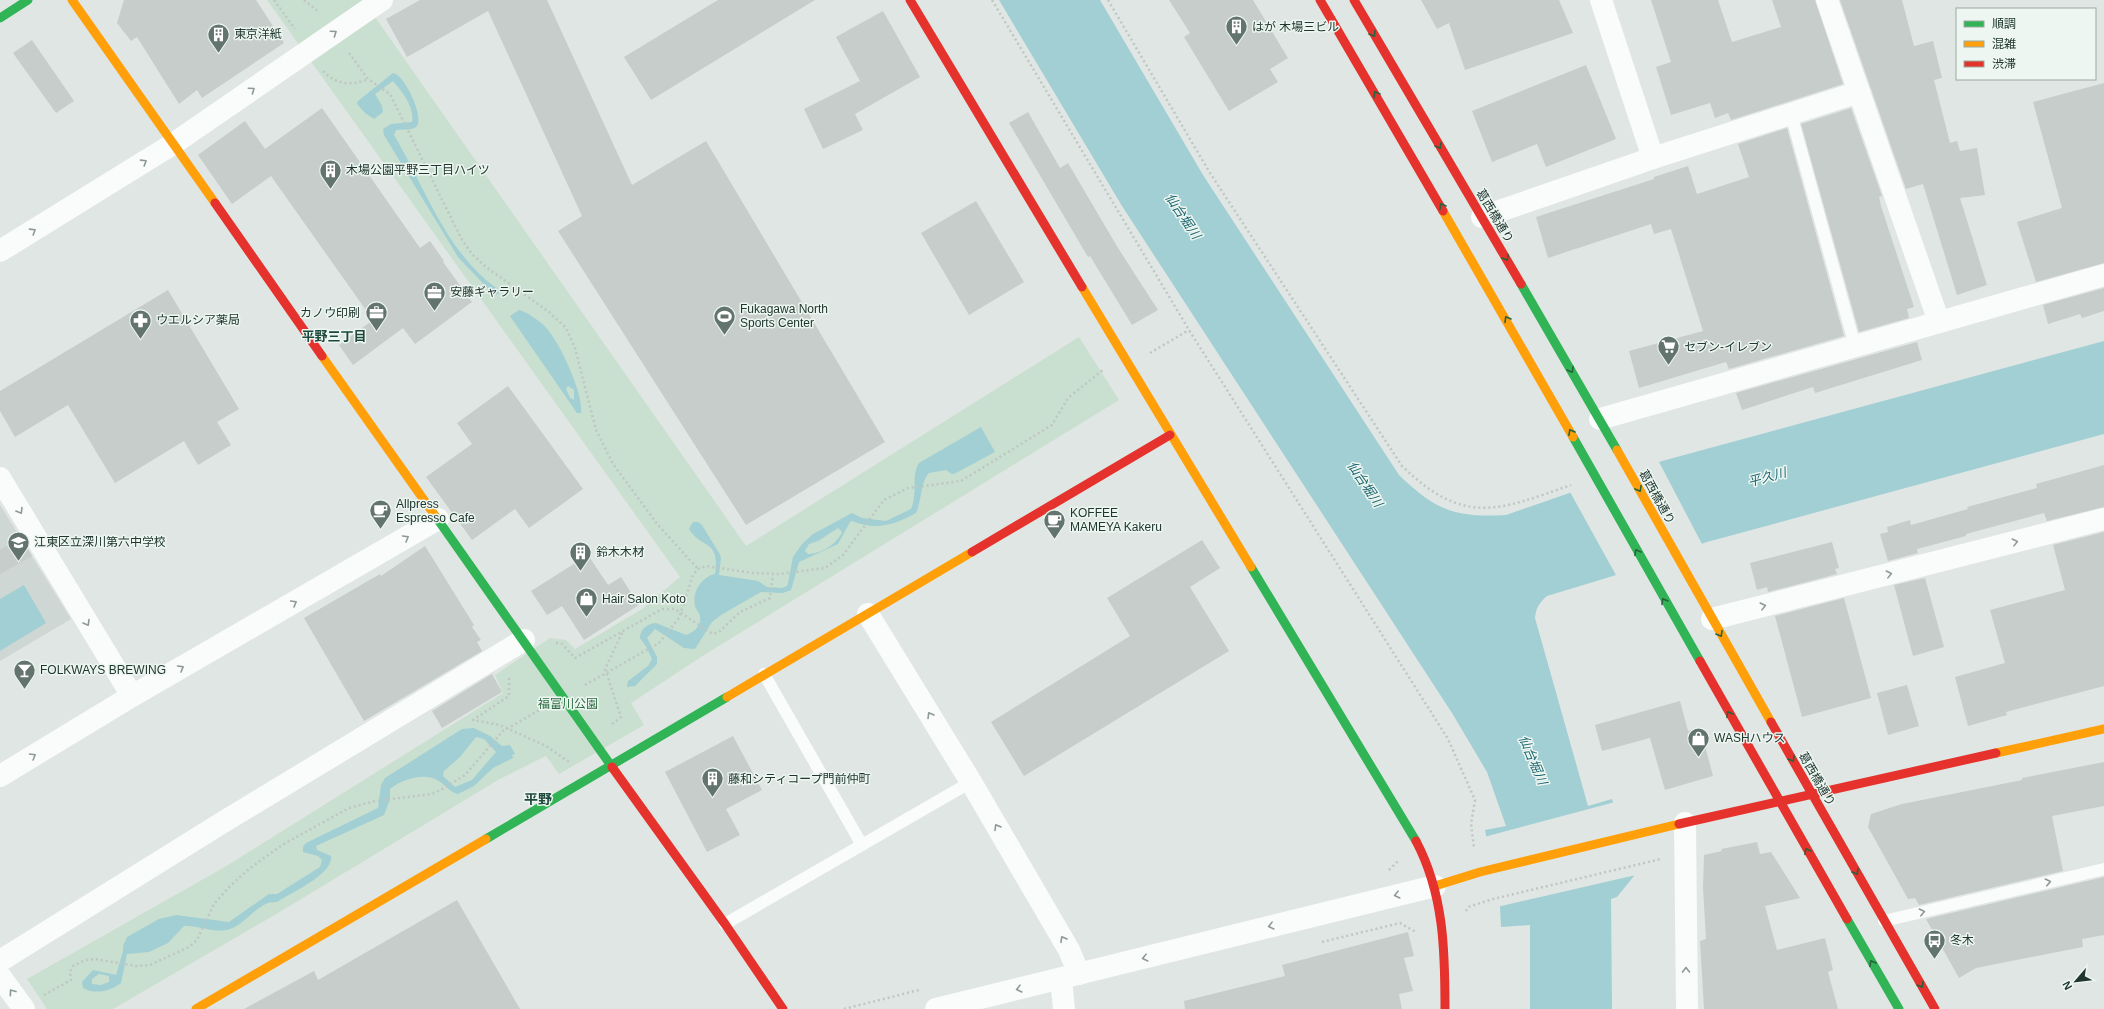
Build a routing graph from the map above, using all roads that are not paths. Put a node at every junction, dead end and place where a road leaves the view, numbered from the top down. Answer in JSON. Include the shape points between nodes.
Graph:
{"nodes":[{"id":1,"x":28,"y":0,"type":"edge"},
{"id":2,"x":72,"y":0,"type":"edge"},
{"id":3,"x":910,"y":0,"type":"edge"},
{"id":4,"x":1320,"y":0,"type":"edge"},
{"id":5,"x":1354,"y":0,"type":"edge"},
{"id":6,"x":1601,"y":0,"type":"edge"},
{"id":7,"x":1827,"y":0,"type":"edge"},
{"id":8,"x":380,"y":2,"type":"edge"},
{"id":9,"x":0,"y":18,"type":"edge"},
{"id":10,"x":1859,"y":92,"type":"junction"},
{"id":11,"x":1791,"y":114,"type":"junction"},
{"id":12,"x":173,"y":144,"type":"junction"},
{"id":13,"x":1653,"y":158,"type":"junction"},
{"id":14,"x":1482,"y":217,"type":"junction"},
{"id":15,"x":0,"y":251,"type":"edge"},
{"id":16,"x":2104,"y":275,"type":"edge"},
{"id":17,"x":1940,"y":322,"type":"junction"},
{"id":18,"x":1855,"y":346,"type":"junction"},
{"id":19,"x":1600,"y":419,"type":"junction"},
{"id":20,"x":1170,"y":435,"type":"junction"},
{"id":21,"x":0,"y":478,"type":"edge"},
{"id":22,"x":438,"y":519,"type":"junction"},
{"id":23,"x":2104,"y":519,"type":"edge"},
{"id":24,"x":868,"y":614,"type":"junction"},
{"id":25,"x":1712,"y":619,"type":"junction"},
{"id":26,"x":524,"y":640,"type":"junction"},
{"id":27,"x":764,"y":674,"type":"junction"},
{"id":28,"x":132,"y":696,"type":"junction"},
{"id":29,"x":2104,"y":729,"type":"edge"},
{"id":30,"x":612,"y":766,"type":"junction"},
{"id":31,"x":0,"y":776,"type":"edge"},
{"id":32,"x":971,"y":782,"type":"junction"},
{"id":33,"x":1812,"y":795,"type":"junction"},
{"id":34,"x":1779,"y":802,"type":"junction"},
{"id":35,"x":1685,"y":823,"type":"junction"},
{"id":36,"x":862,"y":845,"type":"junction"},
{"id":37,"x":2104,"y":869,"type":"edge"},
{"id":38,"x":1435,"y":886,"type":"junction"},
{"id":39,"x":1884,"y":921,"type":"junction"},
{"id":40,"x":725,"y":924,"type":"junction"},
{"id":41,"x":0,"y":961,"type":"edge"},
{"id":42,"x":0,"y":976,"type":"edge"},
{"id":43,"x":1070,"y":977,"type":"junction"},
{"id":44,"x":24,"y":1008,"type":"edge"},
{"id":45,"x":196,"y":1009,"type":"edge"},
{"id":46,"x":783,"y":1009,"type":"edge"},
{"id":47,"x":936,"y":1009,"type":"edge"},
{"id":48,"x":1064,"y":1009,"type":"edge"},
{"id":49,"x":1445,"y":1009,"type":"edge"},
{"id":50,"x":1687,"y":1009,"type":"edge"},
{"id":51,"x":1899,"y":1009,"type":"edge"},
{"id":52,"x":1935,"y":1009,"type":"edge"}],
"edges":[{"from":1,"to":9,"type":"street"},
{"from":2,"to":12,"type":"street"},
{"from":3,"to":20,"type":"street"},
{"from":34,"to":4,"type":"street","one_way":true,"via":[[1442,206]]},
{"from":5,"to":14,"type":"street","name":"葛西橋通り","one_way":true},
{"from":6,"to":13,"type":"street"},
{"from":7,"to":10,"type":"street"},
{"from":12,"to":8,"type":"street","one_way":true},
{"from":10,"to":11,"type":"street"},
{"from":10,"to":17,"type":"street"},
{"from":11,"to":13,"type":"street"},
{"from":11,"to":18,"type":"lane"},
{"from":15,"to":12,"type":"street","one_way":true},
{"from":12,"to":22,"type":"street"},
{"from":13,"to":14,"type":"street"},
{"from":14,"to":19,"type":"street","name":"葛西橋通り","one_way":true},
{"from":16,"to":17,"type":"street"},
{"from":17,"to":18,"type":"street"},
{"from":18,"to":19,"type":"street"},
{"from":19,"to":25,"type":"street","name":"葛西橋通り","one_way":true},
{"from":20,"to":24,"type":"street"},
{"from":20,"to":38,"type":"street","via":[[1409,827],[1424,855]]},
{"from":21,"to":28,"type":"street","one_way":true},
{"from":22,"to":26,"type":"street"},
{"from":28,"to":22,"type":"street","one_way":true},
{"from":25,"to":23,"type":"street","one_way":true},
{"from":24,"to":27,"type":"street"},
{"from":32,"to":24,"type":"street","one_way":true},
{"from":25,"to":33,"type":"street","name":"葛西橋通り","one_way":true},
{"from":26,"to":30,"type":"street"},
{"from":26,"to":41,"type":"street","via":[[213,828]]},
{"from":27,"to":30,"type":"street"},
{"from":27,"to":36,"type":"lane"},
{"from":31,"to":28,"type":"street","one_way":true},
{"from":29,"to":33,"type":"street"},
{"from":30,"to":40,"type":"street"},
{"from":30,"to":45,"type":"street"},
{"from":32,"to":36,"type":"lane"},
{"from":43,"to":32,"type":"street","one_way":true,"via":[[1069,950]]},
{"from":33,"to":34,"type":"street"},
{"from":33,"to":39,"type":"street","name":"葛西橋通り","one_way":true},
{"from":34,"to":35,"type":"street"},
{"from":51,"to":34,"type":"street","one_way":true},
{"from":35,"to":38,"type":"street","via":[[1487,870]]},
{"from":50,"to":35,"type":"street","one_way":true},
{"from":36,"to":40,"type":"lane"},
{"from":39,"to":37,"type":"lane","one_way":true},
{"from":38,"to":43,"type":"street","one_way":true},
{"from":38,"to":49,"type":"street","via":[[1444,950]]},
{"from":39,"to":52,"type":"street","name":"葛西橋通り","one_way":true},
{"from":40,"to":46,"type":"street"},
{"from":44,"to":42,"type":"street","one_way":true},
{"from":43,"to":47,"type":"street","one_way":true},
{"from":43,"to":48,"type":"street"}]}
